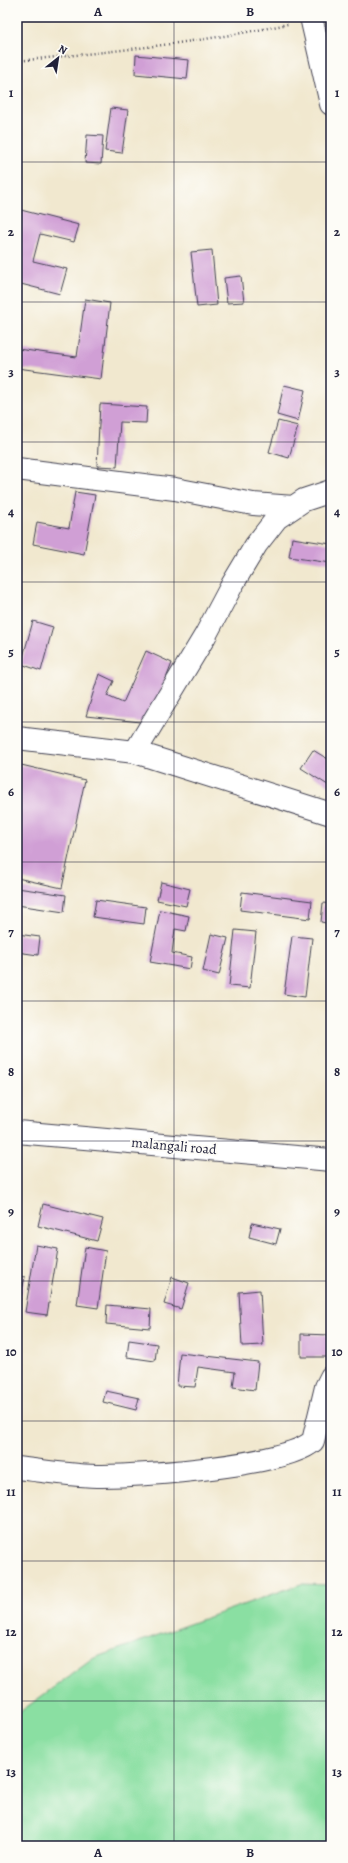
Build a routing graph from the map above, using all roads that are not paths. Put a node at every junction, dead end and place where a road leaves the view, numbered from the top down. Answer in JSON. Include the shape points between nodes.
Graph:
{"nodes":[{"id":1,"x":313,"y":23,"type":"edge"},
{"id":2,"x":331,"y":104,"type":"edge"},
{"id":3,"x":17,"y":469,"type":"edge"},
{"id":4,"x":331,"y":491,"type":"edge"},
{"id":5,"x":294,"y":507,"type":"junction"},
{"id":6,"x":17,"y":738,"type":"edge"},
{"id":7,"x":135,"y":752,"type":"junction"},
{"id":8,"x":331,"y":814,"type":"edge"},
{"id":9,"x":17,"y":1132,"type":"edge"},
{"id":10,"x":331,"y":1160,"type":"edge"},
{"id":11,"x":331,"y":1377,"type":"edge"},
{"id":12,"x":17,"y":1468,"type":"edge"}],
"edges":[{"from":1,"to":2,"type":"street"},
{"from":3,"to":5,"type":"street","via":[[174,489],[253,504]]},
{"from":4,"to":5,"type":"street","via":[[304,500]]},
{"from":5,"to":7,"type":"street","via":[[277,518],[256,545],[206,636]]},
{"from":6,"to":7,"type":"street"},
{"from":7,"to":8,"type":"street"},
{"from":9,"to":10,"type":"street","name":"malangali road"},
{"from":11,"to":12,"type":"street","via":[[326,1387],[313,1441],[296,1452],[218,1468],[101,1476]]}]}
